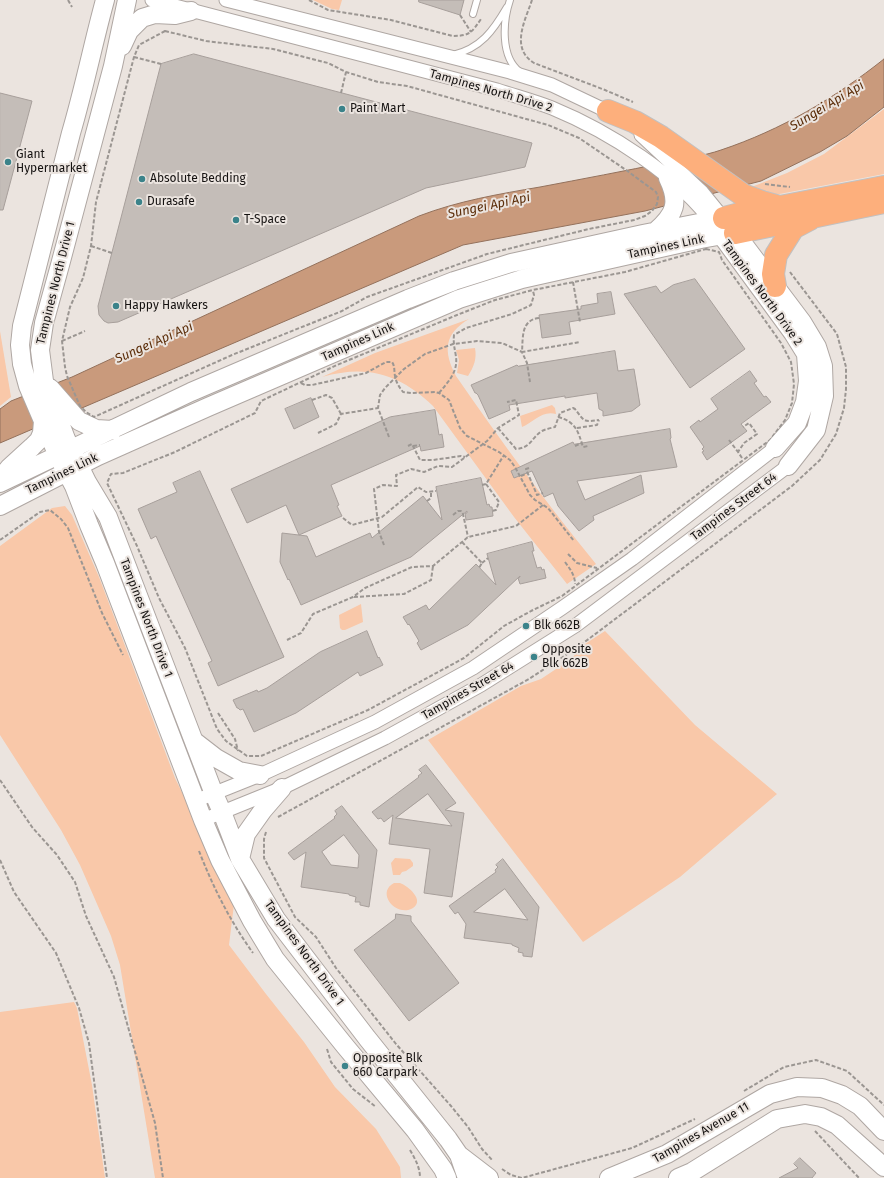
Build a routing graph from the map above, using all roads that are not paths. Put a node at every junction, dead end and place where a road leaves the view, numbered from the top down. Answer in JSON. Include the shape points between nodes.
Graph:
{"nodes":[{"id":1,"x":91,"y":0,"type":"edge"},
{"id":2,"x":105,"y":0,"type":"edge"},
{"id":3,"x":127,"y":0,"type":"edge"},
{"id":4,"x":152,"y":0,"type":"edge"},
{"id":5,"x":226,"y":0,"type":"edge"},
{"id":6,"x":477,"y":0,"type":"edge"},
{"id":7,"x":509,"y":2,"type":"edge"},
{"id":8,"x":191,"y":11,"type":"junction"},
{"id":9,"x":473,"y":14,"type":"dead end"},
{"id":10,"x":97,"y":29,"type":"junction"},
{"id":11,"x":449,"y":56,"type":"junction"},
{"id":12,"x":112,"y":66,"type":"junction"},
{"id":13,"x":528,"y":78,"type":"junction"},
{"id":14,"x":608,"y":111,"type":"joint"},
{"id":15,"x":673,"y":154,"type":"junction"},
{"id":16,"x":668,"y":178,"type":"junction"},
{"id":17,"x":884,"y":187,"type":"edge"},
{"id":18,"x":884,"y":202,"type":"edge"},
{"id":19,"x":780,"y":207,"type":"junction"},
{"id":20,"x":813,"y":217,"type":"junction"},
{"id":21,"x":720,"y":222,"type":"junction"},
{"id":22,"x":656,"y":231,"type":"junction"},
{"id":23,"x":454,"y":281,"type":"junction"},
{"id":24,"x":498,"y":286,"type":"junction"},
{"id":25,"x":775,"y":286,"type":"junction"},
{"id":26,"x":29,"y":297,"type":"junction"},
{"id":27,"x":48,"y":310,"type":"junction"},
{"id":28,"x":44,"y":381,"type":"junction"},
{"id":29,"x":43,"y":421,"type":"junction"},
{"id":30,"x":112,"y":430,"type":"junction"},
{"id":31,"x":775,"y":448,"type":"joint"},
{"id":32,"x":64,"y":452,"type":"junction"},
{"id":33,"x":788,"y":466,"type":"joint"},
{"id":34,"x":73,"y":468,"type":"junction"},
{"id":35,"x":0,"y":479,"type":"edge"},
{"id":36,"x":0,"y":483,"type":"edge"},
{"id":37,"x":0,"y":506,"type":"edge"},
{"id":38,"x":194,"y":741,"type":"junction"},
{"id":39,"x":260,"y":775,"type":"junction"},
{"id":40,"x":282,"y":788,"type":"junction"},
{"id":41,"x":214,"y":794,"type":"junction"},
{"id":42,"x":195,"y":801,"type":"junction"},
{"id":43,"x":222,"y":812,"type":"junction"},
{"id":44,"x":203,"y":820,"type":"junction"},
{"id":45,"x":240,"y":859,"type":"junction"},
{"id":46,"x":884,"y":1131,"type":"edge"},
{"id":47,"x":459,"y":1155,"type":"junction"},
{"id":48,"x":884,"y":1167,"type":"edge"},
{"id":49,"x":496,"y":1174,"type":"edge"},
{"id":50,"x":443,"y":1175,"type":"edge"},
{"id":51,"x":467,"y":1178,"type":"edge"},
{"id":52,"x":609,"y":1178,"type":"edge"},
{"id":53,"x":678,"y":1178,"type":"edge"}],
"edges":[{"from":1,"to":10,"type":"street","via":[[96,14]]},
{"from":2,"to":10,"type":"street","name":"Tampines North Drive 1"},
{"from":3,"to":12,"type":"street","name":"Tampines North Drive 1"},
{"from":4,"to":8,"type":"street","name":"Tampines North Drive 2"},
{"from":5,"to":11,"type":"street","name":"Tampines North Drive 2"},
{"from":6,"to":9,"type":"lane"},
{"from":7,"to":11,"type":"lane","via":[[500,19],[479,44],[470,50]]},
{"from":7,"to":13,"type":"lane","via":[[504,40],[506,52],[517,70]]},
{"from":8,"to":12,"type":"street","via":[[175,15],[154,14],[142,18],[129,31]]},
{"from":8,"to":16,"type":"street","name":"Tampines North Drive 2","via":[[497,90],[533,102],[584,123],[620,143]]},
{"from":10,"to":26,"type":"street","name":"Tampines North Drive 1"},
{"from":11,"to":13,"type":"street","name":"Tampines North Drive 2"},
{"from":12,"to":27,"type":"street","name":"Tampines North Drive 1"},
{"from":13,"to":14,"type":"street","name":"Tampines North Drive 2","via":[[552,85]]},
{"from":14,"to":15,"type":"highway","via":[[635,122],[661,137]]},
{"from":15,"to":19,"type":"highway","via":[[743,195]]},
{"from":15,"to":21,"type":"street","name":"Tampines North Drive 2"},
{"from":16,"to":21,"type":"street","name":"Tampines North Drive 2","via":[[696,205]]},
{"from":16,"to":22,"type":"street","via":[[674,190],[674,208],[666,223]]},
{"from":17,"to":19,"type":"highway"},
{"from":18,"to":20,"type":"highway"},
{"from":19,"to":21,"type":"highway","via":[[747,212]]},
{"from":20,"to":21,"type":"highway"},
{"from":20,"to":25,"type":"highway","via":[[794,228],[776,255],[773,274]]},
{"from":21,"to":22,"type":"street","name":"Tampines Link"},
{"from":21,"to":24,"type":"street","name":"Tampines Link","via":[[595,262]]},
{"from":21,"to":25,"type":"street","name":"Tampines North Drive 2"},
{"from":21,"to":31,"type":"street","name":"Tampines North Drive 2","via":[[806,354],[808,381],[805,402],[797,423]]},
{"from":22,"to":23,"type":"street","name":"Tampines Link","via":[[511,263]]},
{"from":23,"to":24,"type":"street","via":[[484,279],[492,280]]},
{"from":23,"to":30,"type":"street","name":"Tampines Link","via":[[191,392]]},
{"from":24,"to":34,"type":"street","name":"Tampines Link","via":[[459,299],[390,328]]},
{"from":25,"to":33,"type":"street","name":"Tampines North Drive 2","via":[[802,322],[817,347],[823,366],[824,396],[816,430]]},
{"from":26,"to":27,"type":"street","via":[[40,302]]},
{"from":26,"to":29,"type":"street","name":"Tampines North Drive 1","via":[[22,326],[21,358],[28,386]]},
{"from":27,"to":28,"type":"street","name":"Tampines North Drive 1","via":[[40,350]]},
{"from":28,"to":30,"type":"street","via":[[79,421],[96,429]]},
{"from":28,"to":32,"type":"street","name":"Tampines North Drive 1"},
{"from":29,"to":32,"type":"street","name":"Tampines North Drive 1"},
{"from":29,"to":35,"type":"street","via":[[39,440]]},
{"from":30,"to":32,"type":"street","name":"Tampines Link"},
{"from":31,"to":39,"type":"street","name":"Tampines Street 64","via":[[632,559],[473,668],[375,722]]},
{"from":32,"to":34,"type":"street","name":"Tampines North Drive 1"},
{"from":32,"to":36,"type":"street","name":"Tampines Link"},
{"from":33,"to":40,"type":"street","name":"Tampines Street 64","via":[[575,626],[481,686],[385,738]]},
{"from":34,"to":37,"type":"street","name":"Tampines Link"},
{"from":34,"to":38,"type":"street","name":"Tampines North Drive 1","via":[[87,482],[108,517]]},
{"from":34,"to":42,"type":"street","name":"Tampines North Drive 1","via":[[74,486],[106,563]]},
{"from":38,"to":39,"type":"street","via":[[239,771]]},
{"from":38,"to":41,"type":"street","name":"Tampines North Drive 1"},
{"from":39,"to":41,"type":"street","name":"Tampines Street 64"},
{"from":40,"to":43,"type":"street","name":"Tampines Street 64"},
{"from":40,"to":45,"type":"street","via":[[246,834]]},
{"from":41,"to":42,"type":"street","name":"Tampines Street 64"},
{"from":41,"to":43,"type":"street","name":"Tampines North Drive 1"},
{"from":42,"to":44,"type":"street","name":"Tampines North Drive 1"},
{"from":43,"to":44,"type":"street","name":"Tampines Street 64"},
{"from":43,"to":45,"type":"street","name":"Tampines North Drive 1"},
{"from":44,"to":50,"type":"street","name":"Tampines North Drive 1","via":[[220,860],[275,958],[415,1130]]},
{"from":45,"to":47,"type":"street","name":"Tampines North Drive 1","via":[[276,919]]},
{"from":46,"to":52,"type":"street","name":"Tampines Avenue 11","via":[[860,1106],[842,1095],[822,1088],[797,1087],[770,1094],[667,1154]]},
{"from":47,"to":49,"type":"street"},
{"from":47,"to":51,"type":"street","name":"Tampines North Drive 1"},
{"from":48,"to":53,"type":"street","via":[[838,1125],[821,1117],[805,1114],[777,1119],[692,1172]]}]}
